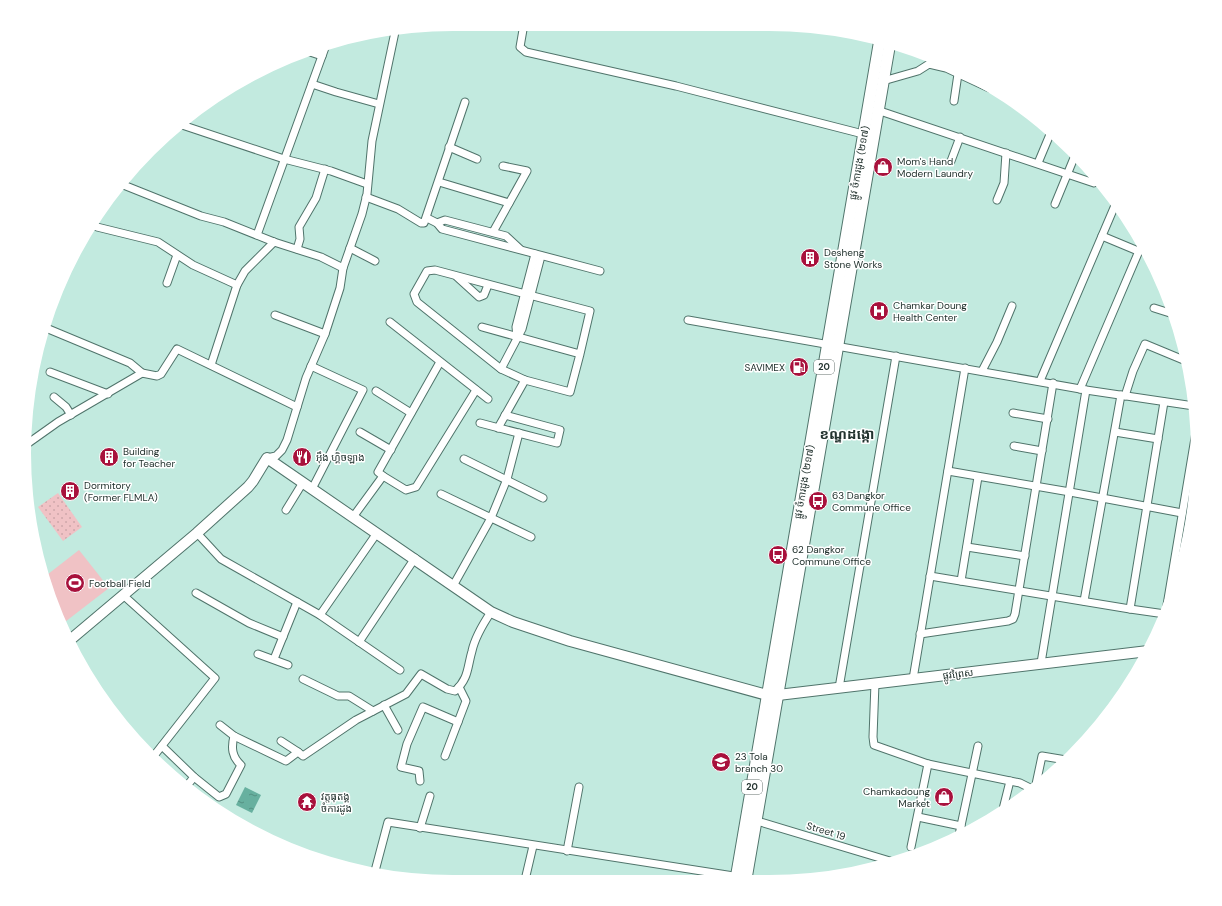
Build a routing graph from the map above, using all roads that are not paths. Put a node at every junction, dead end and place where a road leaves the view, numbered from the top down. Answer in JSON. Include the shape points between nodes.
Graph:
{"nodes":[{"id":1,"x":523,"y":31,"type":"edge"},
{"id":2,"x":394,"y":36,"type":"edge"},
{"id":3,"x":879,"y":45,"type":"edge"},
{"id":4,"x":889,"y":48,"type":"edge"},
{"id":5,"x":324,"y":51,"type":"edge"},
{"id":6,"x":315,"y":54,"type":"edge"},
{"id":7,"x":322,"y":56,"type":"junction"},
{"id":8,"x":935,"y":66,"type":"edge"},
{"id":9,"x":958,"y":76,"type":"edge"},
{"id":10,"x":883,"y":81,"type":"junction"},
{"id":11,"x":312,"y":84,"type":"junction"},
{"id":12,"x":954,"y":101,"type":"dead end"},
{"id":13,"x":465,"y":102,"type":"dead end"},
{"id":14,"x":379,"y":104,"type":"junction"},
{"id":15,"x":877,"y":110,"type":"junction"},
{"id":16,"x":186,"y":126,"type":"edge"},
{"id":17,"x":868,"y":135,"type":"junction"},
{"id":18,"x":960,"y":138,"type":"junction"},
{"id":19,"x":1049,"y":138,"type":"edge"},
{"id":20,"x":449,"y":147,"type":"junction"},
{"id":21,"x":1006,"y":153,"type":"junction"},
{"id":22,"x":284,"y":159,"type":"junction"},
{"id":23,"x":477,"y":159,"type":"dead end"},
{"id":24,"x":951,"y":161,"type":"dead end"},
{"id":25,"x":1072,"y":161,"type":"edge"},
{"id":26,"x":1038,"y":163,"type":"junction"},
{"id":27,"x":503,"y":166,"type":"dead end"},
{"id":28,"x":325,"y":169,"type":"junction"},
{"id":29,"x":1067,"y":173,"type":"junction"},
{"id":30,"x":439,"y":182,"type":"junction"},
{"id":31,"x":1092,"y":182,"type":"edge"},
{"id":32,"x":367,"y":184,"type":"junction"},
{"id":33,"x":126,"y":186,"type":"edge"},
{"id":34,"x":366,"y":198,"type":"junction"},
{"id":35,"x":997,"y":200,"type":"dead end"},
{"id":36,"x":509,"y":203,"type":"junction"},
{"id":37,"x":1055,"y":204,"type":"dead end"},
{"id":38,"x":1113,"y":209,"type":"edge"},
{"id":39,"x":427,"y":218,"type":"junction"},
{"id":40,"x":437,"y":223,"type":"junction"},
{"id":41,"x":97,"y":227,"type":"dead end"},
{"id":42,"x":493,"y":232,"type":"junction"},
{"id":43,"x":257,"y":235,"type":"junction"},
{"id":44,"x":1102,"y":236,"type":"junction"},
{"id":45,"x":274,"y":242,"type":"junction"},
{"id":46,"x":350,"y":248,"type":"junction"},
{"id":47,"x":296,"y":249,"type":"junction"},
{"id":48,"x":520,"y":250,"type":"junction"},
{"id":49,"x":1138,"y":252,"type":"joint"},
{"id":50,"x":177,"y":255,"type":"junction"},
{"id":51,"x":538,"y":255,"type":"junction"},
{"id":52,"x":375,"y":261,"type":"dead end"},
{"id":53,"x":343,"y":268,"type":"junction"},
{"id":54,"x":600,"y":270,"type":"dead end"},
{"id":55,"x":455,"y":276,"type":"junction"},
{"id":56,"x":167,"y":283,"type":"dead end"},
{"id":57,"x":488,"y":285,"type":"junction"},
{"id":58,"x":237,"y":286,"type":"junction"},
{"id":59,"x":528,"y":295,"type":"junction"},
{"id":60,"x":1012,"y":306,"type":"dead end"},
{"id":61,"x":1154,"y":308,"type":"dead end"},
{"id":62,"x":1167,"y":312,"type":"edge"},
{"id":63,"x":275,"y":315,"type":"dead end"},
{"id":64,"x":688,"y":320,"type":"dead end"},
{"id":65,"x":390,"y":322,"type":"dead end"},
{"id":66,"x":482,"y":327,"type":"dead end"},
{"id":67,"x":49,"y":329,"type":"edge"},
{"id":68,"x":325,"y":334,"type":"junction"},
{"id":69,"x":517,"y":336,"type":"junction"},
{"id":70,"x":832,"y":345,"type":"junction"},
{"id":71,"x":580,"y":354,"type":"junction"},
{"id":72,"x":896,"y":356,"type":"junction"},
{"id":73,"x":1180,"y":359,"type":"edge"},
{"id":74,"x":440,"y":362,"type":"junction"},
{"id":75,"x":211,"y":365,"type":"junction"},
{"id":76,"x":311,"y":366,"type":"junction"},
{"id":77,"x":965,"y":368,"type":"junction"},
{"id":78,"x":501,"y":369,"type":"junction"},
{"id":79,"x":982,"y":371,"type":"junction"},
{"id":80,"x":50,"y":372,"type":"dead end"},
{"id":81,"x":142,"y":373,"type":"junction"},
{"id":82,"x":525,"y":380,"type":"junction"},
{"id":83,"x":1040,"y":381,"type":"junction"},
{"id":84,"x":1053,"y":383,"type":"junction"},
{"id":85,"x":1083,"y":389,"type":"junction"},
{"id":86,"x":476,"y":390,"type":"junction"},
{"id":87,"x":376,"y":392,"type":"dead end"},
{"id":88,"x":108,"y":394,"type":"junction"},
{"id":89,"x":1123,"y":396,"type":"junction"},
{"id":90,"x":54,"y":397,"type":"dead end"},
{"id":91,"x":488,"y":399,"type":"dead end"},
{"id":92,"x":1164,"y":402,"type":"junction"},
{"id":93,"x":1188,"y":404,"type":"edge"},
{"id":94,"x":297,"y":406,"type":"junction"},
{"id":95,"x":411,"y":413,"type":"junction"},
{"id":96,"x":1013,"y":413,"type":"dead end"},
{"id":97,"x":71,"y":415,"type":"junction"},
{"id":98,"x":505,"y":415,"type":"junction"},
{"id":99,"x":1048,"y":419,"type":"junction"},
{"id":100,"x":480,"y":423,"type":"dead end"},
{"id":101,"x":498,"y":428,"type":"junction"},
{"id":102,"x":360,"y":432,"type":"dead end"},
{"id":103,"x":1115,"y":432,"type":"junction"},
{"id":104,"x":519,"y":434,"type":"junction"},
{"id":105,"x":1158,"y":439,"type":"junction"},
{"id":106,"x":31,"y":441,"type":"edge"},
{"id":107,"x":1014,"y":446,"type":"dead end"},
{"id":108,"x":391,"y":450,"type":"junction"},
{"id":109,"x":1042,"y":451,"type":"junction"},
{"id":110,"x":267,"y":458,"type":"junction"},
{"id":111,"x":464,"y":459,"type":"dead end"},
{"id":112,"x":1191,"y":463,"type":"edge"},
{"id":113,"x":948,"y":471,"type":"junction"},
{"id":114,"x":383,"y":476,"type":"junction"},
{"id":115,"x":978,"y":477,"type":"junction"},
{"id":116,"x":507,"y":479,"type":"junction"},
{"id":117,"x":302,"y":484,"type":"junction"},
{"id":118,"x":1036,"y":486,"type":"junction"},
{"id":119,"x":312,"y":489,"type":"junction"},
{"id":120,"x":1070,"y":492,"type":"junction"},
{"id":121,"x":441,"y":494,"type":"dead end"},
{"id":122,"x":543,"y":498,"type":"dead end"},
{"id":123,"x":1103,"y":498,"type":"junction"},
{"id":124,"x":1148,"y":507,"type":"junction"},
{"id":125,"x":286,"y":510,"type":"dead end"},
{"id":126,"x":1182,"y":513,"type":"junction"},
{"id":127,"x":353,"y":517,"type":"junction"},
{"id":128,"x":491,"y":518,"type":"junction"},
{"id":129,"x":197,"y":533,"type":"junction"},
{"id":130,"x":377,"y":533,"type":"junction"},
{"id":131,"x":531,"y":537,"type":"dead end"},
{"id":132,"x":967,"y":547,"type":"junction"},
{"id":133,"x":1025,"y":556,"type":"junction"},
{"id":134,"x":415,"y":558,"type":"junction"},
{"id":135,"x":930,"y":576,"type":"junction"},
{"id":136,"x":962,"y":581,"type":"junction"},
{"id":137,"x":1171,"y":584,"type":"edge"},
{"id":138,"x":453,"y":586,"type":"junction"},
{"id":139,"x":1019,"y":591,"type":"junction"},
{"id":140,"x":196,"y":593,"type":"dead end"},
{"id":141,"x":123,"y":595,"type":"junction"},
{"id":142,"x":1052,"y":597,"type":"junction"},
{"id":143,"x":1084,"y":601,"type":"junction"},
{"id":144,"x":296,"y":602,"type":"junction"},
{"id":145,"x":1130,"y":609,"type":"junction"},
{"id":146,"x":491,"y":612,"type":"junction"},
{"id":147,"x":1160,"y":612,"type":"edge"},
{"id":148,"x":320,"y":615,"type":"junction"},
{"id":149,"x":920,"y":634,"type":"junction"},
{"id":150,"x":74,"y":637,"type":"edge"},
{"id":151,"x":282,"y":637,"type":"junction"},
{"id":152,"x":359,"y":642,"type":"junction"},
{"id":153,"x":1141,"y":652,"type":"edge"},
{"id":154,"x":258,"y":654,"type":"dead end"},
{"id":155,"x":274,"y":659,"type":"junction"},
{"id":156,"x":1041,"y":663,"type":"junction"},
{"id":157,"x":288,"y":665,"type":"dead end"},
{"id":158,"x":400,"y":670,"type":"dead end"},
{"id":159,"x":303,"y":679,"type":"dead end"},
{"id":160,"x":913,"y":679,"type":"junction"},
{"id":161,"x":875,"y":683,"type":"junction"},
{"id":162,"x":459,"y":687,"type":"junction"},
{"id":163,"x":839,"y":688,"type":"junction"},
{"id":164,"x":773,"y":695,"type":"junction"},
{"id":165,"x":384,"y":705,"type":"junction"},
{"id":166,"x":373,"y":711,"type":"junction"},
{"id":167,"x":458,"y":722,"type":"junction"},
{"id":168,"x":220,"y":725,"type":"dead end"},
{"id":169,"x":398,"y":730,"type":"dead end"},
{"id":170,"x":234,"y":736,"type":"junction"},
{"id":171,"x":281,"y":741,"type":"dead end"},
{"id":172,"x":162,"y":746,"type":"junction"},
{"id":173,"x":978,"y":746,"type":"dead end"},
{"id":174,"x":298,"y":752,"type":"junction"},
{"id":175,"x":157,"y":753,"type":"edge"},
{"id":176,"x":445,"y":756,"type":"dead end"},
{"id":177,"x":1059,"y":759,"type":"edge"},
{"id":178,"x":928,"y":764,"type":"junction"},
{"id":179,"x":972,"y":772,"type":"junction"},
{"id":180,"x":194,"y":777,"type":"junction"},
{"id":181,"x":1036,"y":779,"type":"edge"},
{"id":182,"x":420,"y":781,"type":"dead end"},
{"id":183,"x":1010,"y":781,"type":"junction"},
{"id":184,"x":190,"y":783,"type":"edge"},
{"id":185,"x":1028,"y":786,"type":"edge"},
{"id":186,"x":579,"y":787,"type":"dead end"},
{"id":187,"x":430,"y":796,"type":"dead end"},
{"id":188,"x":1005,"y":803,"type":"edge"},
{"id":189,"x":918,"y":817,"type":"junction"},
{"id":190,"x":757,"y":821,"type":"junction"},
{"id":191,"x":420,"y":828,"type":"junction"},
{"id":192,"x":961,"y":828,"type":"edge"},
{"id":193,"x":959,"y":829,"type":"edge"},
{"id":194,"x":533,"y":846,"type":"junction"},
{"id":195,"x":911,"y":847,"type":"dead end"},
{"id":196,"x":567,"y":851,"type":"junction"},
{"id":197,"x":884,"y":859,"type":"edge"},
{"id":198,"x":375,"y":868,"type":"edge"},
{"id":199,"x":526,"y":875,"type":"edge"},
{"id":200,"x":722,"y":875,"type":"edge"},
{"id":201,"x":742,"y":875,"type":"edge"},
{"id":202,"x":742,"y":875,"type":"edge"}],
"edges":[{"from":1,"to":17,"type":"street","via":[[520,47],[526,52],[676,86]]},
{"from":2,"to":14,"type":"street"},
{"from":3,"to":17,"type":"main road","name":"ផ្លូវ ចំការដូង (២១៧)","number":"20"},
{"from":4,"to":10,"type":"main road","name":"ផ្លូវ ចំការដូង (២១៧)","number":"20"},
{"from":5,"to":7,"type":"street"},
{"from":6,"to":7,"type":"street"},
{"from":7,"to":11,"type":"street"},
{"from":8,"to":10,"type":"street","via":[[929,64],[918,71]]},
{"from":9,"to":12,"type":"street"},
{"from":10,"to":15,"type":"main road","name":"ផ្លូវ ចំការដូង (២១៧)","number":"20"},
{"from":11,"to":14,"type":"street"},
{"from":11,"to":22,"type":"street"},
{"from":13,"to":20,"type":"street"},
{"from":14,"to":32,"type":"street"},
{"from":15,"to":17,"type":"main road","name":"ផ្លូវ ចំការដូង (២១៧)","number":"20"},
{"from":15,"to":18,"type":"street"},
{"from":16,"to":22,"type":"street"},
{"from":17,"to":70,"type":"main road","name":"ផ្លូវ ចំការដូង (២១៧)","number":"20"},
{"from":18,"to":21,"type":"street"},
{"from":18,"to":24,"type":"street"},
{"from":19,"to":26,"type":"street"},
{"from":20,"to":23,"type":"street"},
{"from":20,"to":30,"type":"street"},
{"from":21,"to":26,"type":"street"},
{"from":21,"to":35,"type":"street","via":[[1004,182]]},
{"from":22,"to":28,"type":"street"},
{"from":22,"to":43,"type":"street"},
{"from":25,"to":29,"type":"street"},
{"from":26,"to":29,"type":"street"},
{"from":27,"to":36,"type":"street","via":[[527,171]]},
{"from":28,"to":32,"type":"street"},
{"from":28,"to":47,"type":"street","via":[[316,198],[299,227],[300,239]]},
{"from":29,"to":31,"type":"street"},
{"from":29,"to":37,"type":"street"},
{"from":30,"to":36,"type":"street"},
{"from":30,"to":39,"type":"street"},
{"from":32,"to":34,"type":"street"},
{"from":33,"to":43,"type":"street"},
{"from":34,"to":39,"type":"street","via":[[398,209],[421,223]]},
{"from":34,"to":46,"type":"street"},
{"from":36,"to":42,"type":"street"},
{"from":38,"to":44,"type":"street"},
{"from":39,"to":40,"type":"street"},
{"from":40,"to":42,"type":"street","via":[[445,220]]},
{"from":40,"to":48,"type":"street","via":[[442,229]]},
{"from":41,"to":50,"type":"street","via":[[158,242]]},
{"from":42,"to":48,"type":"street","via":[[506,236]]},
{"from":43,"to":45,"type":"street"},
{"from":44,"to":49,"type":"street"},
{"from":44,"to":83,"type":"street"},
{"from":45,"to":47,"type":"street"},
{"from":45,"to":58,"type":"street","via":[[244,271]]},
{"from":46,"to":52,"type":"street"},
{"from":46,"to":53,"type":"street"},
{"from":47,"to":53,"type":"street"},
{"from":48,"to":51,"type":"street"},
{"from":49,"to":85,"type":"street"},
{"from":50,"to":56,"type":"street"},
{"from":50,"to":58,"type":"street"},
{"from":51,"to":54,"type":"street"},
{"from":51,"to":59,"type":"street"},
{"from":53,"to":68,"type":"street","via":[[340,288]]},
{"from":55,"to":57,"type":"street"},
{"from":55,"to":57,"type":"street","via":[[480,298]]},
{"from":55,"to":78,"type":"street","via":[[427,271],[414,297]]},
{"from":57,"to":59,"type":"street"},
{"from":58,"to":75,"type":"street"},
{"from":59,"to":69,"type":"street","via":[[522,329]]},
{"from":59,"to":71,"type":"street","via":[[590,311]]},
{"from":60,"to":79,"type":"street"},
{"from":61,"to":62,"type":"street"},
{"from":63,"to":68,"type":"street"},
{"from":64,"to":70,"type":"street"},
{"from":65,"to":74,"type":"street"},
{"from":66,"to":69,"type":"street"},
{"from":67,"to":81,"type":"street","via":[[130,363]]},
{"from":68,"to":76,"type":"street"},
{"from":69,"to":71,"type":"street"},
{"from":69,"to":78,"type":"street"},
{"from":70,"to":72,"type":"street"},
{"from":70,"to":164,"type":"main road","name":"ផ្លូវ ចំការដូង (២១៧)","number":"20"},
{"from":71,"to":82,"type":"street","via":[[570,392]]},
{"from":72,"to":77,"type":"street"},
{"from":72,"to":163,"type":"street"},
{"from":73,"to":89,"type":"street","via":[[1145,344]]},
{"from":74,"to":86,"type":"street"},
{"from":74,"to":95,"type":"street"},
{"from":75,"to":81,"type":"street","via":[[177,349],[161,374],[157,376]]},
{"from":75,"to":94,"type":"street"},
{"from":76,"to":94,"type":"street"},
{"from":76,"to":119,"type":"street","via":[[363,390]]},
{"from":77,"to":79,"type":"street"},
{"from":77,"to":113,"type":"street"},
{"from":78,"to":82,"type":"street"},
{"from":79,"to":83,"type":"street"},
{"from":80,"to":88,"type":"street"},
{"from":81,"to":88,"type":"street"},
{"from":82,"to":98,"type":"street"},
{"from":83,"to":84,"type":"street"},
{"from":84,"to":85,"type":"street"},
{"from":84,"to":99,"type":"street"},
{"from":85,"to":89,"type":"street"},
{"from":85,"to":120,"type":"street"},
{"from":86,"to":91,"type":"street"},
{"from":86,"to":114,"type":"street","via":[[416,487],[406,490]]},
{"from":87,"to":95,"type":"street"},
{"from":88,"to":97,"type":"street"},
{"from":89,"to":92,"type":"street"},
{"from":89,"to":103,"type":"street"},
{"from":90,"to":97,"type":"street"},
{"from":92,"to":93,"type":"street"},
{"from":92,"to":105,"type":"street"},
{"from":94,"to":110,"type":"street","via":[[282,450],[276,456]]},
{"from":95,"to":108,"type":"street"},
{"from":96,"to":99,"type":"street"},
{"from":97,"to":106,"type":"street"},
{"from":98,"to":101,"type":"street"},
{"from":98,"to":104,"type":"street","via":[[560,430],[557,443]]},
{"from":99,"to":109,"type":"street"},
{"from":100,"to":101,"type":"street"},
{"from":101,"to":104,"type":"street"},
{"from":102,"to":108,"type":"street"},
{"from":103,"to":105,"type":"street"},
{"from":103,"to":123,"type":"street"},
{"from":104,"to":116,"type":"street"},
{"from":105,"to":124,"type":"street"},
{"from":107,"to":109,"type":"street"},
{"from":108,"to":114,"type":"street","via":[[378,472]]},
{"from":109,"to":118,"type":"street"},
{"from":110,"to":117,"type":"street"},
{"from":110,"to":129,"type":"street","via":[[253,481]]},
{"from":111,"to":116,"type":"street"},
{"from":112,"to":126,"type":"street"},
{"from":113,"to":115,"type":"street"},
{"from":113,"to":135,"type":"street"},
{"from":114,"to":127,"type":"street"},
{"from":115,"to":118,"type":"street"},
{"from":115,"to":132,"type":"street"},
{"from":116,"to":122,"type":"street"},
{"from":116,"to":128,"type":"street"},
{"from":117,"to":119,"type":"street"},
{"from":117,"to":125,"type":"street"},
{"from":118,"to":120,"type":"street"},
{"from":118,"to":133,"type":"street"},
{"from":119,"to":127,"type":"street"},
{"from":120,"to":123,"type":"street"},
{"from":120,"to":142,"type":"street"},
{"from":121,"to":128,"type":"street"},
{"from":123,"to":124,"type":"street"},
{"from":123,"to":143,"type":"street"},
{"from":124,"to":126,"type":"street"},
{"from":124,"to":145,"type":"street"},
{"from":126,"to":137,"type":"street"},
{"from":127,"to":130,"type":"street"},
{"from":128,"to":131,"type":"street"},
{"from":128,"to":138,"type":"street"},
{"from":129,"to":141,"type":"street"},
{"from":129,"to":144,"type":"street","via":[[221,559]]},
{"from":130,"to":134,"type":"street"},
{"from":130,"to":148,"type":"street"},
{"from":132,"to":133,"type":"street"},
{"from":132,"to":136,"type":"street"},
{"from":133,"to":139,"type":"street"},
{"from":134,"to":138,"type":"street"},
{"from":134,"to":152,"type":"street"},
{"from":135,"to":136,"type":"street"},
{"from":135,"to":149,"type":"street"},
{"from":136,"to":139,"type":"street"},
{"from":138,"to":146,"type":"street"},
{"from":139,"to":142,"type":"street"},
{"from":139,"to":149,"type":"street","via":[[1013,619]]},
{"from":140,"to":151,"type":"street","via":[[249,623]]},
{"from":141,"to":150,"type":"street"},
{"from":141,"to":172,"type":"street","via":[[215,678]]},
{"from":142,"to":143,"type":"street"},
{"from":142,"to":156,"type":"street"},
{"from":143,"to":145,"type":"street"},
{"from":144,"to":148,"type":"street"},
{"from":144,"to":151,"type":"street"},
{"from":145,"to":147,"type":"street"},
{"from":146,"to":162,"type":"street","via":[[476,637],[468,673]]},
{"from":146,"to":164,"type":"street","via":[[513,622],[570,640]]},
{"from":148,"to":152,"type":"street"},
{"from":149,"to":160,"type":"street"},
{"from":151,"to":155,"type":"street"},
{"from":152,"to":158,"type":"street"},
{"from":153,"to":156,"type":"street","name":"ផ្លូវព្រៃស"},
{"from":154,"to":155,"type":"street"},
{"from":155,"to":157,"type":"street"},
{"from":156,"to":160,"type":"street","name":"ផ្លូវព្រៃស"},
{"from":159,"to":166,"type":"street","via":[[338,696],[349,696]]},
{"from":160,"to":161,"type":"street","name":"ផ្លូវព្រៃស"},
{"from":161,"to":163,"type":"street","name":"ផ្លូវព្រៃស"},
{"from":161,"to":178,"type":"street","via":[[874,745]]},
{"from":162,"to":165,"type":"street","via":[[452,691],[420,674],[406,694]]},
{"from":162,"to":167,"type":"street","via":[[466,701]]},
{"from":163,"to":164,"type":"street","name":"ផ្លូវព្រៃស"},
{"from":164,"to":190,"type":"main road","name":"ផ្លូវ ចំការដូង (២១៧)","number":"20"},
{"from":164,"to":201,"type":"main road","name":"ផ្លូវ ចំការដូង (២១៧)","number":"20"},
{"from":165,"to":166,"type":"street"},
{"from":165,"to":169,"type":"street"},
{"from":166,"to":174,"type":"street","via":[[303,756]]},
{"from":167,"to":176,"type":"street"},
{"from":167,"to":182,"type":"street","via":[[423,707],[407,744],[401,767],[419,771]]},
{"from":168,"to":170,"type":"street"},
{"from":170,"to":174,"type":"street","via":[[286,761]]},
{"from":170,"to":180,"type":"street","via":[[232,752],[241,765],[226,794],[219,797]]},
{"from":171,"to":174,"type":"street"},
{"from":172,"to":175,"type":"street"},
{"from":172,"to":180,"type":"street"},
{"from":173,"to":179,"type":"street"},
{"from":177,"to":181,"type":"street","via":[[1042,756]]},
{"from":178,"to":179,"type":"street"},
{"from":178,"to":189,"type":"street"},
{"from":179,"to":183,"type":"street"},
{"from":179,"to":192,"type":"street"},
{"from":180,"to":184,"type":"street"},
{"from":183,"to":185,"type":"street"},
{"from":183,"to":188,"type":"street"},
{"from":186,"to":196,"type":"street"},
{"from":187,"to":191,"type":"street"},
{"from":189,"to":193,"type":"street"},
{"from":189,"to":195,"type":"street"},
{"from":190,"to":197,"type":"street","name":"Street 19"},
{"from":190,"to":202,"type":"main road","name":"ផ្លូវ ចំការដូង (២១៧)","number":"20"},
{"from":191,"to":194,"type":"street"},
{"from":191,"to":198,"type":"street","via":[[388,822]]},
{"from":194,"to":196,"type":"street"},
{"from":194,"to":199,"type":"street"},
{"from":196,"to":200,"type":"street"}]}
